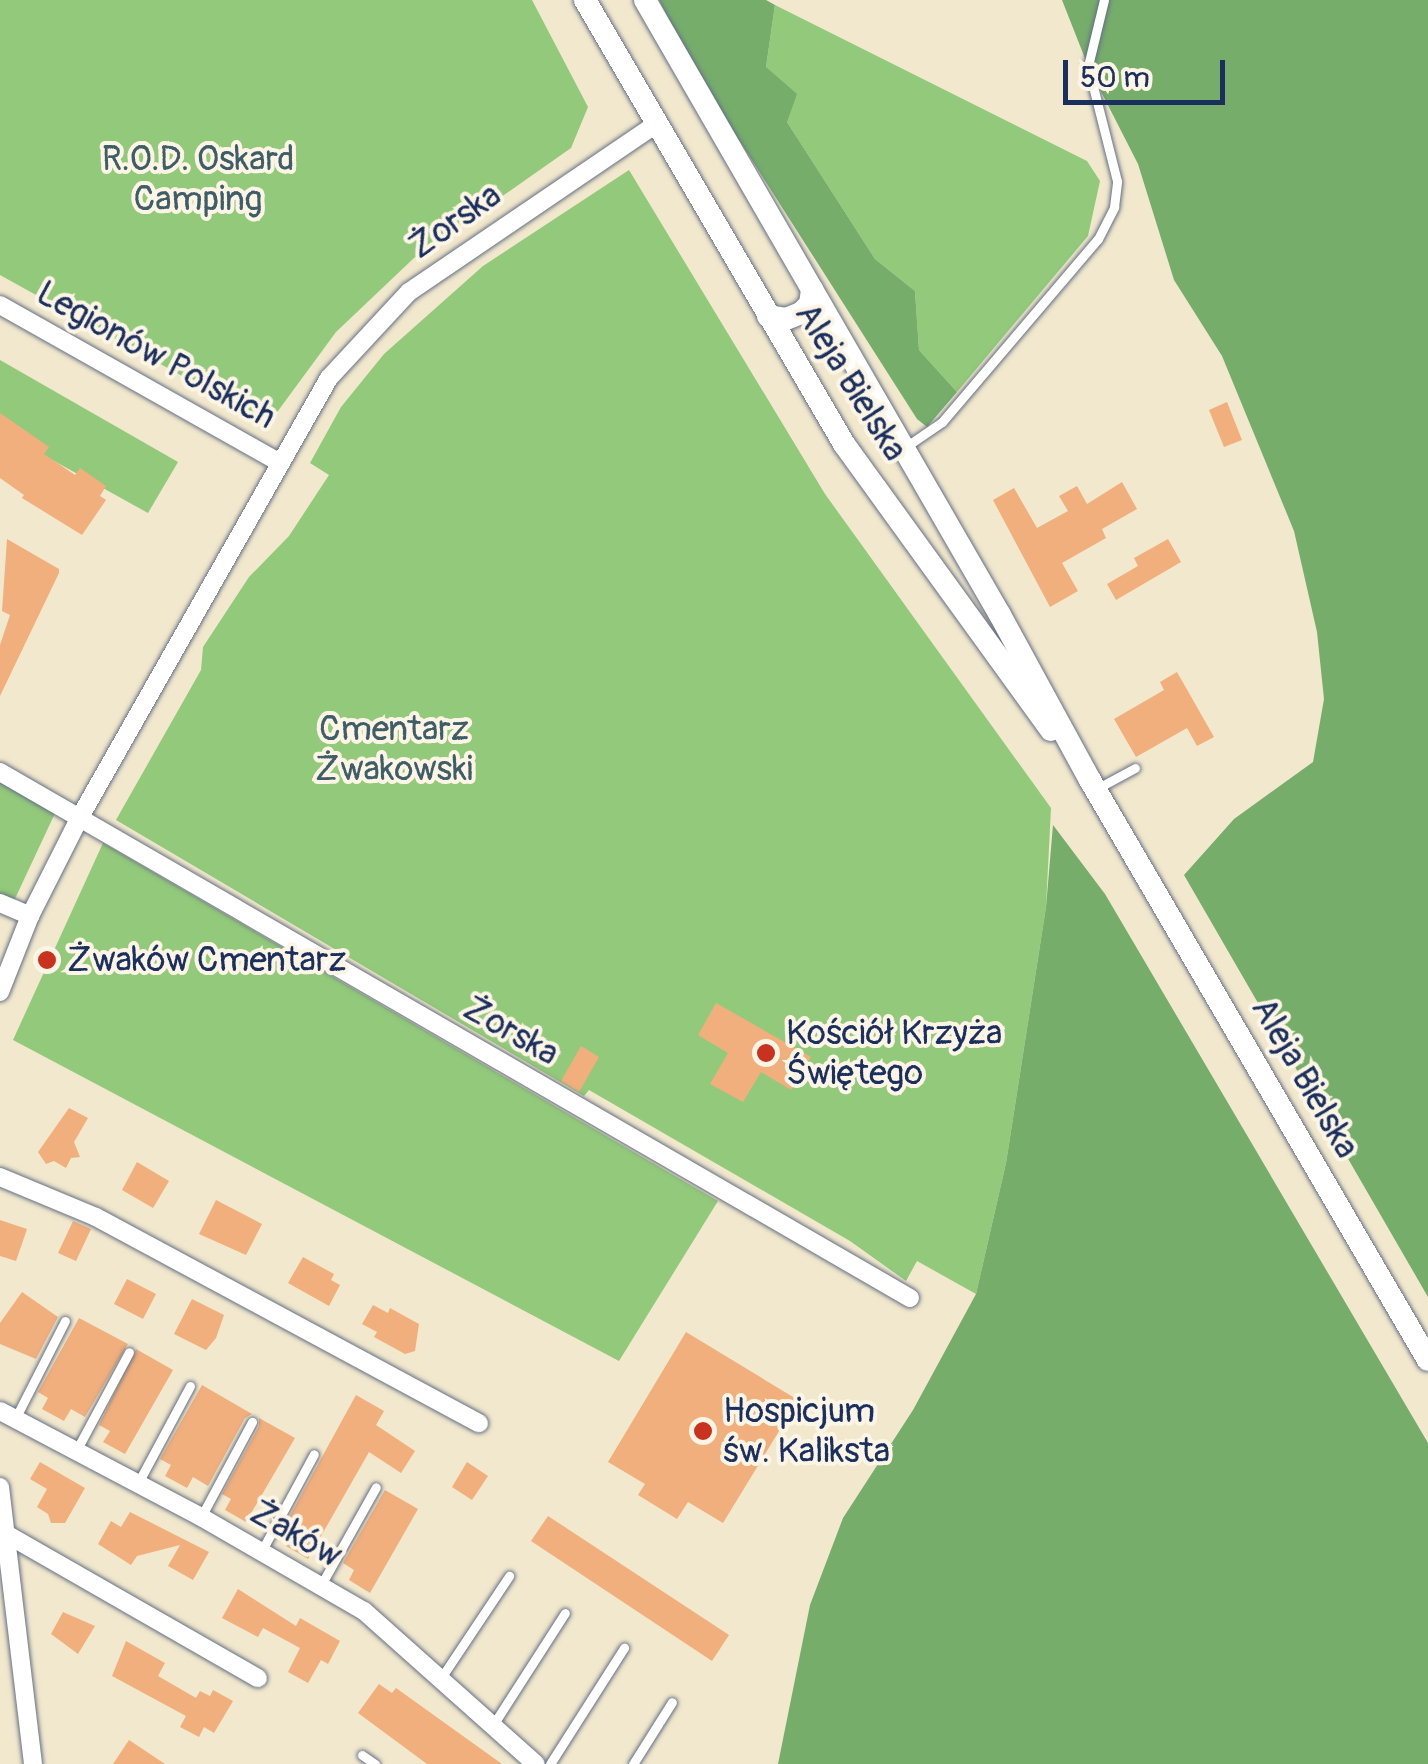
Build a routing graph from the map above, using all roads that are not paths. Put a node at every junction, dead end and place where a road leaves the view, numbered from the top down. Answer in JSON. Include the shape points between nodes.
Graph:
{"nodes":[{"id":1,"x":585,"y":0,"type":"edge"},
{"id":2,"x":645,"y":0,"type":"edge"},
{"id":3,"x":1104,"y":0,"type":"edge"},
{"id":4,"x":656,"y":124,"type":"junction"},
{"id":5,"x":812,"y":289,"type":"junction"},
{"id":6,"x":0,"y":304,"type":"edge"},
{"id":7,"x":768,"y":316,"type":"junction"},
{"id":8,"x":904,"y":448,"type":"junction"},
{"id":9,"x":280,"y":463,"type":"junction"},
{"id":10,"x":1136,"y":768,"type":"dead end"},
{"id":11,"x":0,"y":772,"type":"edge"},
{"id":12,"x":1093,"y":785,"type":"junction"},
{"id":13,"x":80,"y":817,"type":"junction"},
{"id":14,"x":0,"y":903,"type":"edge"},
{"id":15,"x":30,"y":916,"type":"junction"},
{"id":16,"x":0,"y":992,"type":"edge"},
{"id":17,"x":0,"y":1177,"type":"edge"},
{"id":18,"x":910,"y":1298,"type":"dead end"},
{"id":19,"x":65,"y":1321,"type":"dead end"},
{"id":20,"x":129,"y":1352,"type":"dead end"},
{"id":21,"x":1428,"y":1360,"type":"edge"},
{"id":22,"x":190,"y":1386,"type":"dead end"},
{"id":23,"x":8,"y":1415,"type":"edge"},
{"id":24,"x":252,"y":1422,"type":"dead end"},
{"id":25,"x":479,"y":1423,"type":"dead end"},
{"id":26,"x":76,"y":1451,"type":"junction"},
{"id":27,"x":314,"y":1454,"type":"dead end"},
{"id":28,"x":138,"y":1483,"type":"junction"},
{"id":29,"x":0,"y":1487,"type":"edge"},
{"id":30,"x":376,"y":1487,"type":"dead end"},
{"id":31,"x":201,"y":1517,"type":"junction"},
{"id":32,"x":8,"y":1535,"type":"junction"},
{"id":33,"x":261,"y":1552,"type":"junction"},
{"id":34,"x":509,"y":1576,"type":"dead end"},
{"id":35,"x":320,"y":1586,"type":"junction"},
{"id":36,"x":565,"y":1612,"type":"dead end"},
{"id":37,"x":624,"y":1648,"type":"dead end"},
{"id":38,"x":258,"y":1678,"type":"dead end"},
{"id":39,"x":441,"y":1678,"type":"junction"},
{"id":40,"x":672,"y":1702,"type":"dead end"},
{"id":41,"x":492,"y":1726,"type":"junction"},
{"id":42,"x":362,"y":1755,"type":"dead end"},
{"id":43,"x":530,"y":1762,"type":"edge"},
{"id":44,"x":34,"y":1764,"type":"edge"},
{"id":45,"x":375,"y":1764,"type":"edge"},
{"id":46,"x":550,"y":1764,"type":"edge"},
{"id":47,"x":633,"y":1764,"type":"edge"}],
"edges":[{"from":1,"to":4,"type":"street","name":"Aleja Bielska"},
{"from":2,"to":5,"type":"street","name":"Aleja Bielska"},
{"from":3,"to":8,"type":"lane","via":[[1088,66],[1118,182],[1114,207],[1098,239],[942,422]]},
{"from":4,"to":7,"type":"street","name":"Aleja Bielska"},
{"from":4,"to":9,"type":"street","name":"Żorska","via":[[409,292],[328,378]]},
{"from":5,"to":7,"type":"street","via":[[800,314]]},
{"from":5,"to":8,"type":"street","name":"Aleja Bielska"},
{"from":6,"to":9,"type":"street","name":"Legionów Polskich"},
{"from":7,"to":12,"type":"street","name":"Aleja Bielska","via":[[844,444]]},
{"from":8,"to":12,"type":"street","name":"Aleja Bielska"},
{"from":9,"to":13,"type":"street","name":"Żorska"},
{"from":10,"to":12,"type":"lane"},
{"from":11,"to":13,"type":"street","name":"Żorska"},
{"from":12,"to":21,"type":"street","name":"Aleja Bielska"},
{"from":13,"to":15,"type":"street","name":"Żorska"},
{"from":13,"to":18,"type":"street","name":"Żorska"},
{"from":14,"to":15,"type":"street"},
{"from":15,"to":16,"type":"street","name":"Żorska"},
{"from":17,"to":25,"type":"street","via":[[96,1217]]},
{"from":19,"to":23,"type":"lane"},
{"from":20,"to":26,"type":"lane"},
{"from":22,"to":28,"type":"lane"},
{"from":23,"to":26,"type":"street","name":"Żaków"},
{"from":24,"to":31,"type":"lane"},
{"from":26,"to":28,"type":"street","name":"Żaków"},
{"from":27,"to":33,"type":"lane"},
{"from":28,"to":31,"type":"street","name":"Żaków"},
{"from":29,"to":32,"type":"street"},
{"from":30,"to":35,"type":"lane"},
{"from":31,"to":33,"type":"street","name":"Żaków"},
{"from":32,"to":38,"type":"street"},
{"from":32,"to":44,"type":"street"},
{"from":33,"to":35,"type":"street","name":"Żaków"},
{"from":34,"to":39,"type":"lane"},
{"from":35,"to":39,"type":"street","name":"Żaków","via":[[364,1611]]},
{"from":36,"to":41,"type":"lane"},
{"from":37,"to":46,"type":"lane"},
{"from":39,"to":41,"type":"street","name":"Żaków"},
{"from":40,"to":47,"type":"lane"},
{"from":41,"to":43,"type":"street","name":"Żaków"},
{"from":42,"to":45,"type":"lane"}]}
